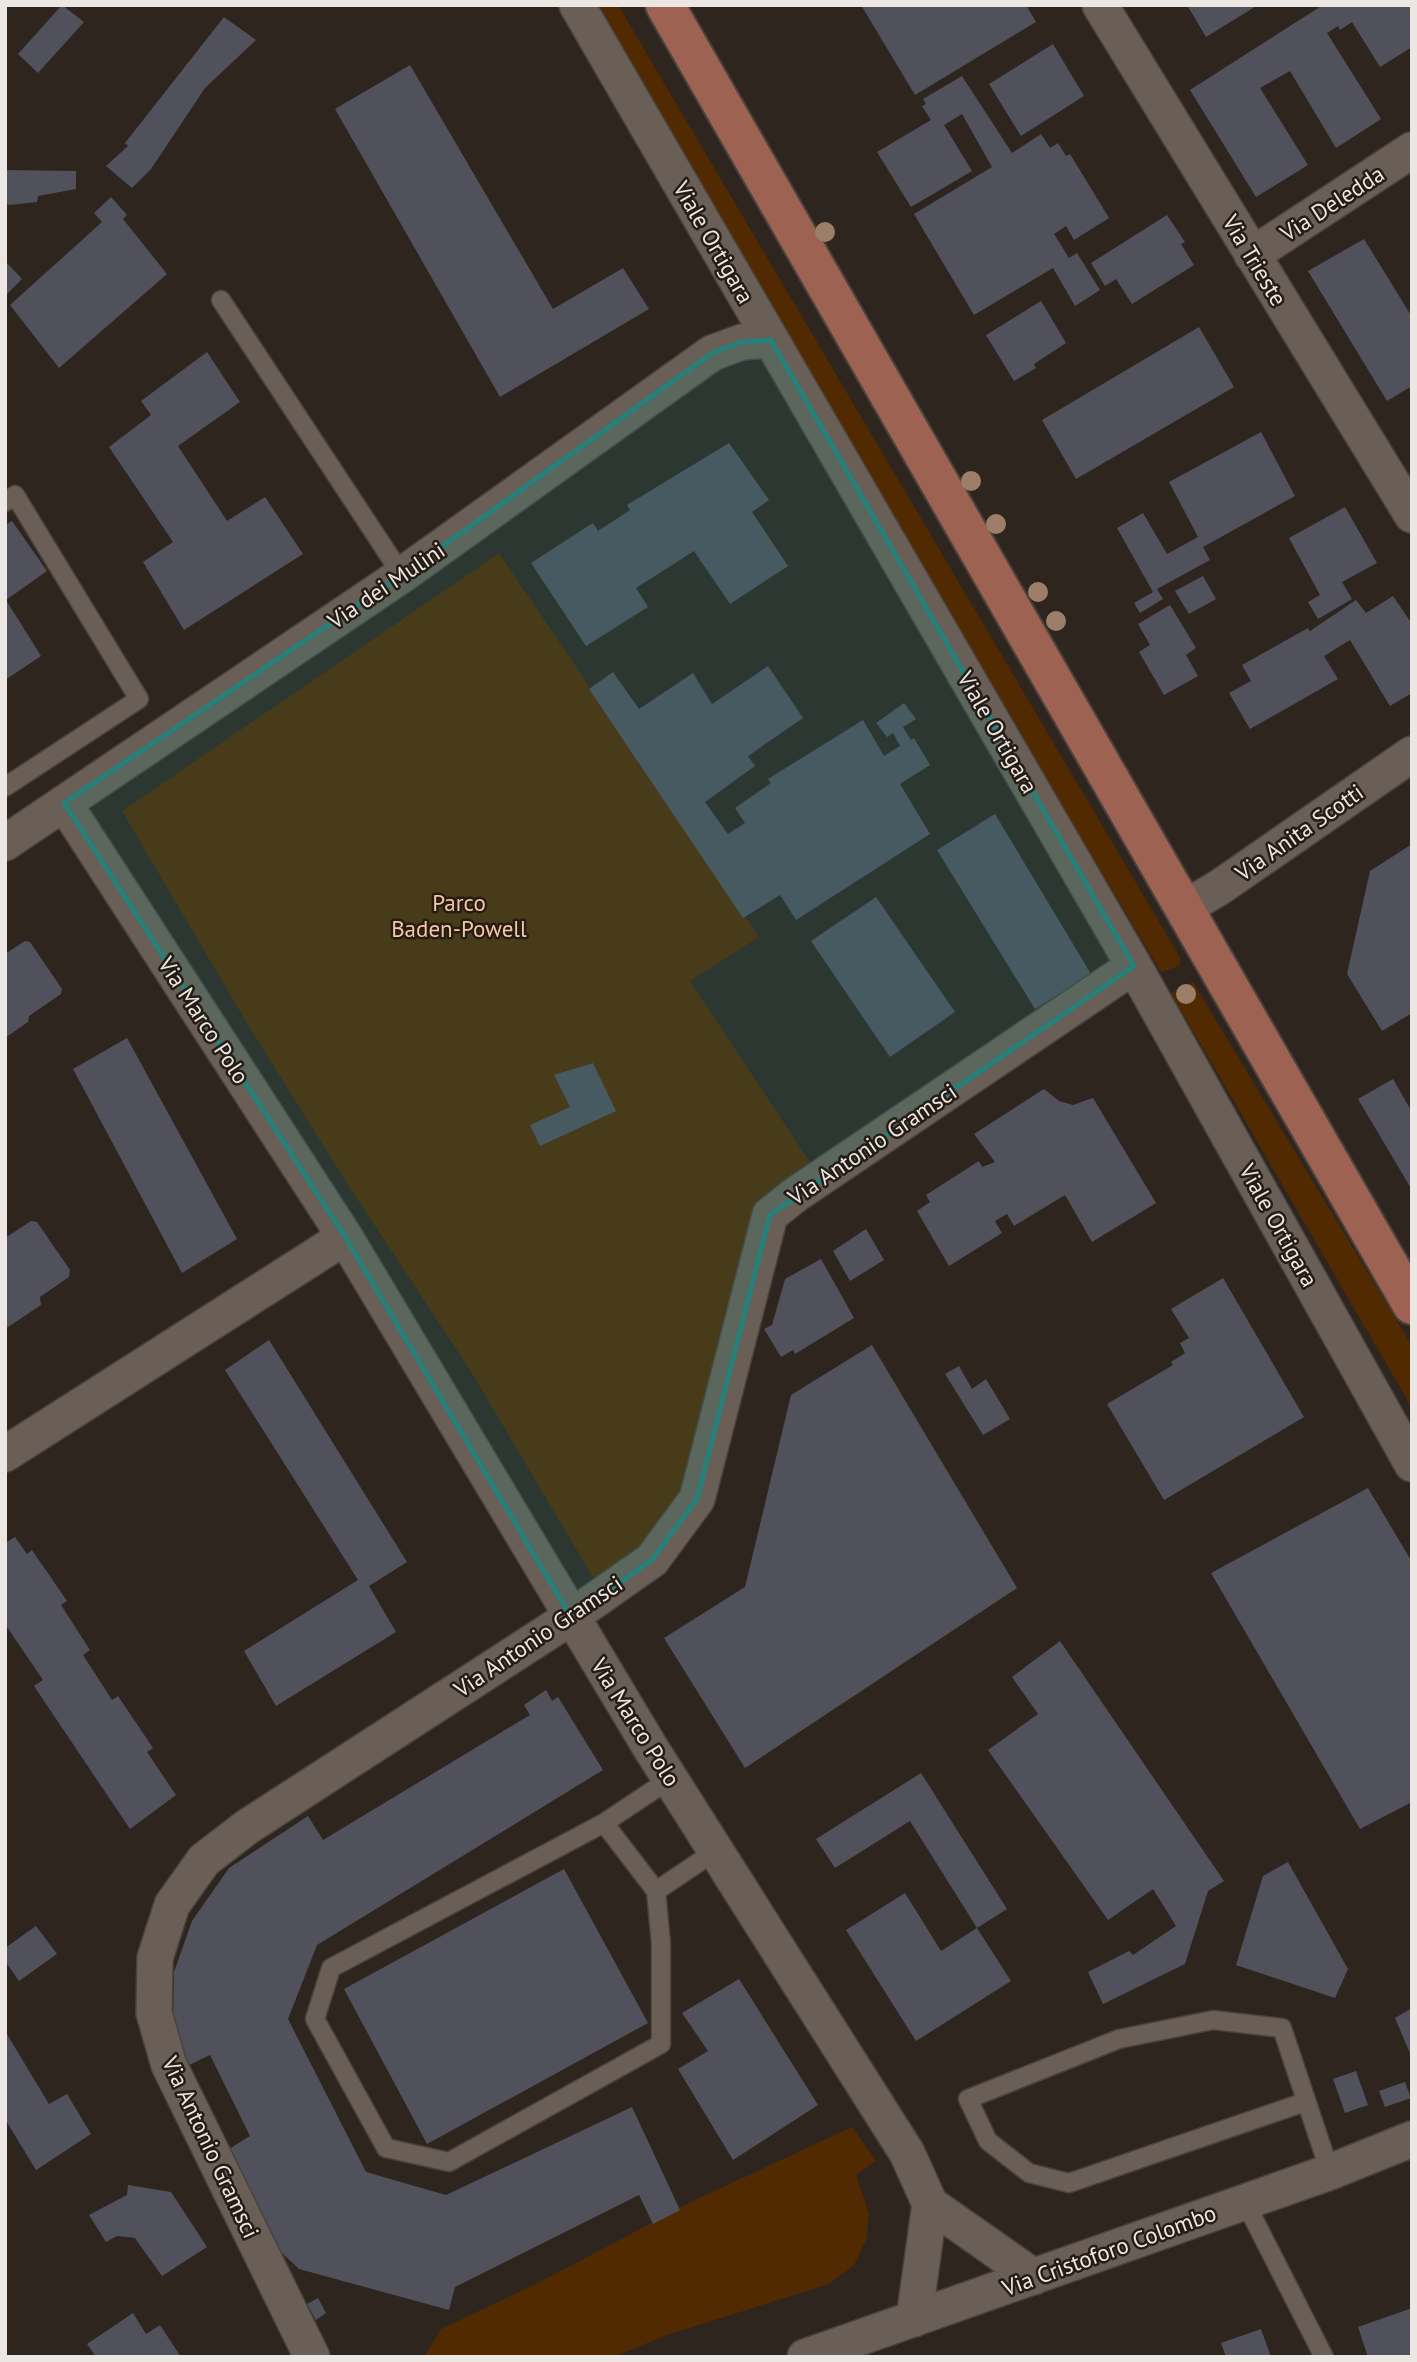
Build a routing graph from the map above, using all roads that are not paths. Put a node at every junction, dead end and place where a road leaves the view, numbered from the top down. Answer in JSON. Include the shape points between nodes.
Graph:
{"nodes":[{"id":1,"x":577,"y":5,"type":"edge"},
{"id":2,"x":666,"y":5,"type":"edge"},
{"id":3,"x":1100,"y":5,"type":"edge"},
{"id":4,"x":1412,"y":150,"type":"edge"},
{"id":5,"x":1252,"y":255,"type":"junction"},
{"id":6,"x":221,"y":300,"type":"dead end"},
{"id":7,"x":771,"y":340,"type":"junction"},
{"id":8,"x":5,"y":502,"type":"edge"},
{"id":9,"x":1412,"y":515,"type":"edge"},
{"id":10,"x":402,"y":575,"type":"junction"},
{"id":11,"x":1412,"y":754,"type":"edge"},
{"id":12,"x":5,"y":787,"type":"edge"},
{"id":13,"x":64,"y":803,"type":"junction"},
{"id":14,"x":5,"y":843,"type":"edge"},
{"id":15,"x":1185,"y":908,"type":"junction"},
{"id":16,"x":1134,"y":966,"type":"junction"},
{"id":17,"x":345,"y":1237,"type":"junction"},
{"id":18,"x":1412,"y":1306,"type":"edge"},
{"id":19,"x":5,"y":1454,"type":"edge"},
{"id":20,"x":1412,"y":1464,"type":"edge"},
{"id":21,"x":571,"y":1617,"type":"junction"},
{"id":22,"x":670,"y":1779,"type":"junction"},
{"id":23,"x":604,"y":1823,"type":"junction"},
{"id":24,"x":717,"y":1850,"type":"junction"},
{"id":25,"x":656,"y":1891,"type":"junction"},
{"id":26,"x":1305,"y":2102,"type":"junction"},
{"id":27,"x":1412,"y":2139,"type":"edge"},
{"id":28,"x":1330,"y":2172,"type":"junction"},
{"id":29,"x":1245,"y":2202,"type":"junction"},
{"id":30,"x":930,"y":2204,"type":"junction"},
{"id":31,"x":1034,"y":2277,"type":"junction"},
{"id":32,"x":914,"y":2319,"type":"junction"},
{"id":33,"x":810,"y":2356,"type":"edge"},
{"id":34,"x":312,"y":2357,"type":"edge"},
{"id":35,"x":1324,"y":2357,"type":"edge"}],
"edges":[{"from":1,"to":7,"type":"street","name":"Viale Ortigara"},
{"from":2,"to":15,"type":"main road"},
{"from":3,"to":5,"type":"street","name":"Via Trieste"},
{"from":4,"to":5,"type":"street","name":"Via Deledda"},
{"from":5,"to":9,"type":"street","name":"Via Trieste"},
{"from":6,"to":10,"type":"lane"},
{"from":7,"to":10,"type":"street","name":"Via dei Mulini","via":[[742,342],[712,353]]},
{"from":7,"to":16,"type":"street","name":"Viale Ortigara"},
{"from":8,"to":12,"type":"lane","via":[[15,495],[139,699]]},
{"from":10,"to":13,"type":"street","name":"Via dei Mulini"},
{"from":11,"to":15,"type":"street","name":"Via Anita Scotti"},
{"from":13,"to":14,"type":"street","name":"Via dei Mulini"},
{"from":13,"to":17,"type":"street","name":"Via Marco Polo"},
{"from":15,"to":18,"type":"main road"},
{"from":16,"to":20,"type":"street","name":"Viale Ortigara"},
{"from":16,"to":21,"type":"street","name":"Via Antonio Gramsci","via":[[770,1215],[697,1499],[652,1560]]},
{"from":17,"to":19,"type":"street"},
{"from":17,"to":21,"type":"street","name":"Via Marco Polo"},
{"from":21,"to":22,"type":"street","name":"Via Marco Polo"},
{"from":21,"to":34,"type":"street","name":"Via Antonio Gramsci","via":[[247,1827],[204,1860],[172,1905],[155,1958],[154,2013],[169,2065]]},
{"from":22,"to":23,"type":"lane"},
{"from":22,"to":24,"type":"street","name":"Via Marco Polo"},
{"from":23,"to":25,"type":"lane"},
{"from":23,"to":25,"type":"lane","via":[[331,1968],[315,2019],[386,2148],[449,2162],[662,2044]]},
{"from":24,"to":25,"type":"lane"},
{"from":24,"to":30,"type":"street","name":"Via Marco Polo","via":[[906,2153]]},
{"from":26,"to":26,"type":"lane","via":[[1282,2028],[1213,2020],[1119,2039],[968,2099],[988,2141],[1029,2173],[1069,2183]]},
{"from":26,"to":28,"type":"lane"},
{"from":27,"to":28,"type":"street","name":"Via Cristoforo Colombo"},
{"from":28,"to":29,"type":"street","name":"Via Cristoforo Colombo"},
{"from":29,"to":31,"type":"street","name":"Via Cristoforo Colombo"},
{"from":29,"to":35,"type":"lane"},
{"from":30,"to":31,"type":"street","name":"Via Marco Polo"},
{"from":30,"to":32,"type":"street"},
{"from":31,"to":32,"type":"street","name":"Via Cristoforo Colombo"},
{"from":32,"to":33,"type":"street","name":"Via Cristoforo Colombo"}]}
